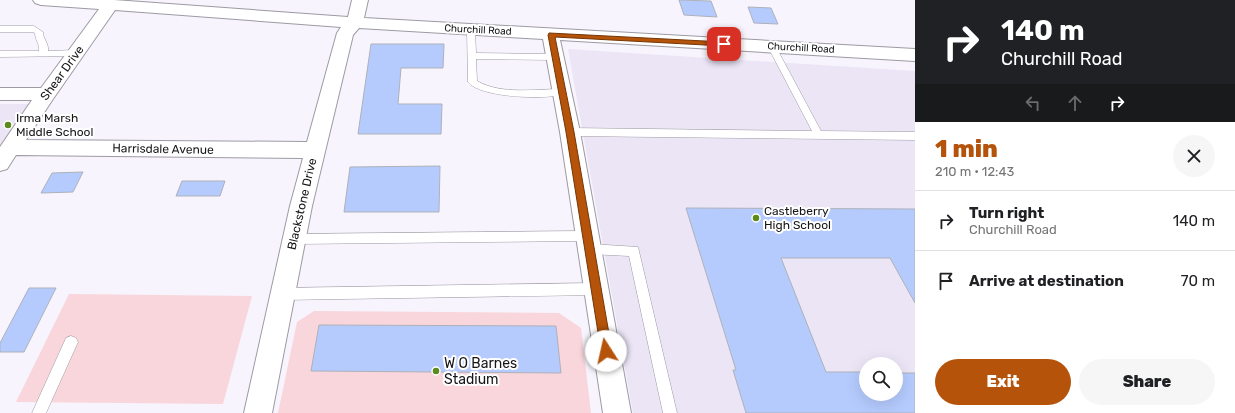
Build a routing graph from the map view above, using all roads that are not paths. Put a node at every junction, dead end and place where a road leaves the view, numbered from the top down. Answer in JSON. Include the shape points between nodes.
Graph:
{"nodes":[{"id":1,"x":41,"y":0,"type":"edge"},
{"id":2,"x":360,"y":0,"type":"edge"},
{"id":3,"x":111,"y":4,"type":"junction"},
{"id":4,"x":355,"y":24,"type":"junction"},
{"id":5,"x":0,"y":29,"type":"edge"},
{"id":6,"x":471,"y":30,"type":"junction"},
{"id":7,"x":551,"y":35,"type":"junction"},
{"id":8,"x":772,"y":47,"type":"junction"},
{"id":9,"x":76,"y":53,"type":"junction"},
{"id":10,"x":0,"y":54,"type":"edge"},
{"id":11,"x":42,"y":54,"type":"junction"},
{"id":12,"x":915,"y":55,"type":"edge"},
{"id":13,"x":472,"y":56,"type":"junction"},
{"id":14,"x":555,"y":57,"type":"junction"},
{"id":15,"x":562,"y":92,"type":"junction"},
{"id":16,"x":0,"y":94,"type":"edge"},
{"id":17,"x":46,"y":94,"type":"junction"},
{"id":18,"x":570,"y":132,"type":"junction"},
{"id":19,"x":818,"y":134,"type":"junction"},
{"id":20,"x":915,"y":136,"type":"edge"},
{"id":21,"x":314,"y":150,"type":"junction"},
{"id":22,"x":5,"y":155,"type":"edge"},
{"id":23,"x":294,"y":239,"type":"junction"},
{"id":24,"x":589,"y":243,"type":"junction"},
{"id":25,"x":596,"y":289,"type":"junction"},
{"id":26,"x":282,"y":294,"type":"junction"},
{"id":27,"x":71,"y":342,"type":"dead end"},
{"id":28,"x":39,"y":413,"type":"edge"},
{"id":29,"x":258,"y":413,"type":"edge"},
{"id":30,"x":617,"y":413,"type":"edge"},
{"id":31,"x":670,"y":413,"type":"edge"}],
"edges":[{"from":1,"to":3,"type":"street","name":"Churchill Road"},
{"from":2,"to":4,"type":"street","name":"Blackstone Drive"},
{"from":3,"to":4,"type":"street","name":"Churchill Road"},
{"from":3,"to":9,"type":"street","name":"Shear Drive"},
{"from":4,"to":6,"type":"street","name":"Churchill Road"},
{"from":4,"to":21,"type":"street","name":"Blackstone Drive","via":[[344,33]]},
{"from":5,"to":11,"type":"lane","via":[[34,29],[39,32],[39,38],[44,43]]},
{"from":6,"to":7,"type":"street","name":"Churchill Road"},
{"from":6,"to":13,"type":"lane"},
{"from":7,"to":8,"type":"street","name":"Churchill Road"},
{"from":7,"to":14,"type":"street"},
{"from":8,"to":12,"type":"street","name":"Churchill Road"},
{"from":8,"to":19,"type":"lane"},
{"from":9,"to":11,"type":"lane"},
{"from":9,"to":17,"type":"street","name":"Shear Drive"},
{"from":10,"to":11,"type":"lane"},
{"from":13,"to":14,"type":"lane"},
{"from":13,"to":15,"type":"lane","via":[[473,82],[477,85],[502,92]]},
{"from":14,"to":15,"type":"street"},
{"from":15,"to":18,"type":"street"},
{"from":16,"to":17,"type":"street"},
{"from":17,"to":22,"type":"street","name":"Shear Drive"},
{"from":18,"to":19,"type":"lane"},
{"from":18,"to":24,"type":"street"},
{"from":19,"to":20,"type":"lane"},
{"from":21,"to":22,"type":"street","name":"Harrisdale Avenue"},
{"from":21,"to":23,"type":"street","name":"Blackstone Drive"},
{"from":23,"to":24,"type":"lane"},
{"from":23,"to":26,"type":"street","name":"Blackstone Drive"},
{"from":24,"to":25,"type":"street"},
{"from":24,"to":31,"type":"lane","via":[[634,251]]},
{"from":25,"to":26,"type":"lane"},
{"from":25,"to":30,"type":"street"},
{"from":26,"to":29,"type":"street","name":"Blackstone Drive"},
{"from":27,"to":28,"type":"lane"}]}
